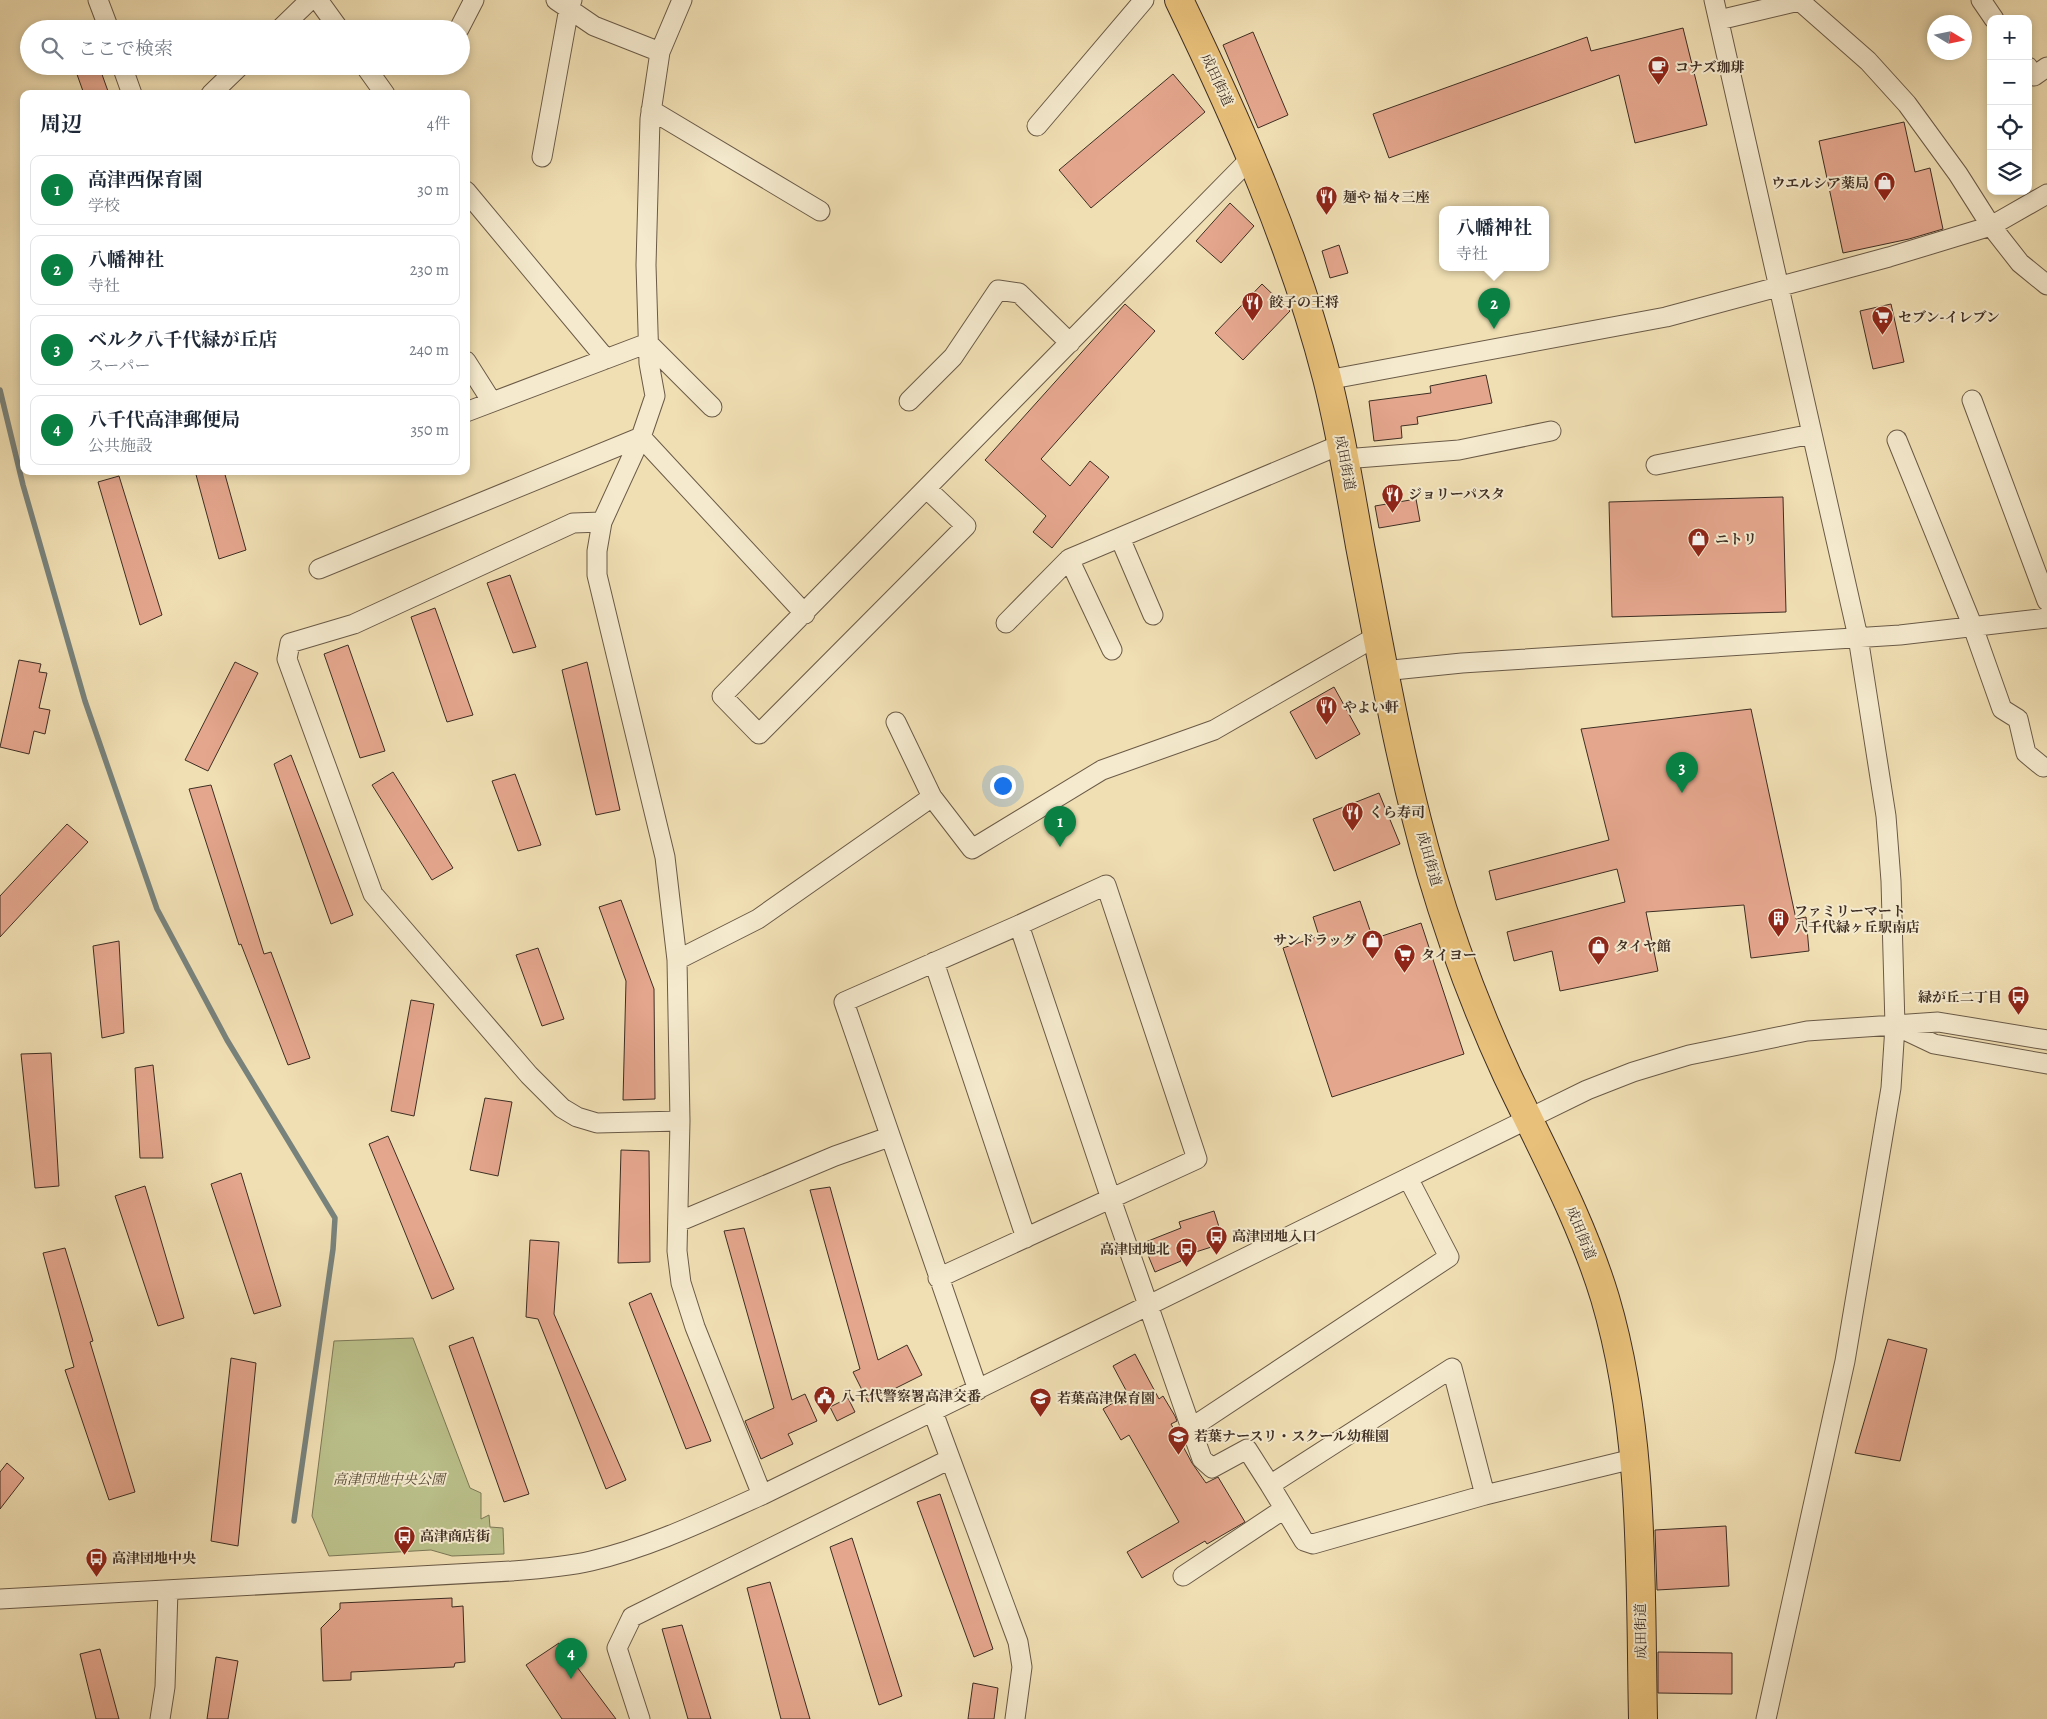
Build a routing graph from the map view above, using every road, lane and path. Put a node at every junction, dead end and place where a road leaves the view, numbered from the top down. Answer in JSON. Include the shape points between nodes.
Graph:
{"nodes":[{"id":1,"x":98,"y":0,"type":"edge"},
{"id":2,"x":310,"y":0,"type":"edge"},
{"id":3,"x":318,"y":0,"type":"edge"},
{"id":4,"x":474,"y":0,"type":"edge"},
{"id":5,"x":682,"y":0,"type":"edge"},
{"id":6,"x":1144,"y":0,"type":"edge"},
{"id":7,"x":1179,"y":0,"type":"edge"},
{"id":8,"x":1714,"y":0,"type":"edge"},
{"id":9,"x":1981,"y":0,"type":"edge"},
{"id":10,"x":1802,"y":1,"type":"edge"},
{"id":11,"x":566,"y":3,"type":"edge"},
{"id":12,"x":1991,"y":15,"type":"edge"},
{"id":13,"x":106,"y":20,"type":"edge"},
{"id":14,"x":289,"y":20,"type":"edge"},
{"id":15,"x":332,"y":20,"type":"edge"},
{"id":16,"x":464,"y":20,"type":"edge"},
{"id":17,"x":1718,"y":20,"type":"junction"},
{"id":18,"x":660,"y":52,"type":"junction"},
{"id":19,"x":2047,"y":67,"type":"edge"},
{"id":20,"x":2032,"y":73,"type":"edge"},
{"id":21,"x":125,"y":75,"type":"edge"},
{"id":22,"x":231,"y":75,"type":"edge"},
{"id":23,"x":371,"y":75,"type":"edge"},
{"id":24,"x":131,"y":90,"type":"edge"},
{"id":25,"x":215,"y":90,"type":"edge"},
{"id":26,"x":382,"y":90,"type":"edge"},
{"id":27,"x":651,"y":110,"type":"junction"},
{"id":28,"x":1037,"y":126,"type":"dead end"},
{"id":29,"x":542,"y":157,"type":"dead end"},
{"id":30,"x":1251,"y":158,"type":"junction"},
{"id":31,"x":2047,"y":194,"type":"edge"},
{"id":32,"x":470,"y":196,"type":"edge"},
{"id":33,"x":820,"y":211,"type":"dead end"},
{"id":34,"x":1991,"y":226,"type":"junction"},
{"id":35,"x":2047,"y":285,"type":"edge"},
{"id":36,"x":1778,"y":288,"type":"junction"},
{"id":37,"x":648,"y":343,"type":"junction"},
{"id":38,"x":1070,"y":343,"type":"junction"},
{"id":39,"x":606,"y":359,"type":"junction"},
{"id":40,"x":470,"y":367,"type":"edge"},
{"id":41,"x":1327,"y":380,"type":"junction"},
{"id":42,"x":1972,"y":400,"type":"dead end"},
{"id":43,"x":909,"y":401,"type":"dead end"},
{"id":44,"x":492,"y":402,"type":"junction"},
{"id":45,"x":712,"y":407,"type":"dead end"},
{"id":46,"x":470,"y":410,"type":"edge"},
{"id":47,"x":1551,"y":431,"type":"dead end"},
{"id":48,"x":1812,"y":434,"type":"junction"},
{"id":49,"x":641,"y":437,"type":"junction"},
{"id":50,"x":1897,"y":440,"type":"dead end"},
{"id":51,"x":1343,"y":452,"type":"junction"},
{"id":52,"x":1656,"y":464,"type":"dead end"},
{"id":53,"x":927,"y":489,"type":"junction"},
{"id":54,"x":602,"y":522,"type":"junction"},
{"id":55,"x":1120,"y":538,"type":"junction"},
{"id":56,"x":1068,"y":559,"type":"junction"},
{"id":57,"x":319,"y":569,"type":"dead end"},
{"id":58,"x":2047,"y":601,"type":"edge"},
{"id":59,"x":805,"y":614,"type":"junction"},
{"id":60,"x":1153,"y":615,"type":"dead end"},
{"id":61,"x":2047,"y":618,"type":"edge"},
{"id":62,"x":1006,"y":623,"type":"dead end"},
{"id":63,"x":1973,"y":627,"type":"junction"},
{"id":64,"x":1377,"y":636,"type":"junction"},
{"id":65,"x":1858,"y":637,"type":"junction"},
{"id":66,"x":1112,"y":650,"type":"dead end"},
{"id":67,"x":1383,"y":672,"type":"junction"},
{"id":68,"x":896,"y":722,"type":"dead end"},
{"id":69,"x":2046,"y":771,"type":"edge"},
{"id":70,"x":932,"y":797,"type":"junction"},
{"id":71,"x":1019,"y":925,"type":"junction"},
{"id":72,"x":677,"y":960,"type":"junction"},
{"id":73,"x":934,"y":962,"type":"junction"},
{"id":74,"x":1895,"y":1026,"type":"junction"},
{"id":75,"x":2047,"y":1040,"type":"edge"},
{"id":76,"x":2047,"y":1064,"type":"edge"},
{"id":77,"x":1530,"y":1118,"type":"junction"},
{"id":78,"x":680,"y":1121,"type":"junction"},
{"id":79,"x":890,"y":1137,"type":"junction"},
{"id":80,"x":1408,"y":1178,"type":"junction"},
{"id":81,"x":1111,"y":1199,"type":"junction"},
{"id":82,"x":678,"y":1222,"type":"junction"},
{"id":83,"x":1026,"y":1238,"type":"junction"},
{"id":84,"x":938,"y":1278,"type":"junction"},
{"id":85,"x":1148,"y":1306,"type":"junction"},
{"id":86,"x":978,"y":1390,"type":"junction"},
{"id":87,"x":932,"y":1412,"type":"junction"},
{"id":88,"x":1191,"y":1428,"type":"junction"},
{"id":89,"x":950,"y":1459,"type":"junction"},
{"id":90,"x":1634,"y":1459,"type":"junction"},
{"id":91,"x":1270,"y":1485,"type":"junction"},
{"id":92,"x":762,"y":1495,"type":"junction"},
{"id":93,"x":1485,"y":1495,"type":"junction"},
{"id":94,"x":1284,"y":1508,"type":"junction"},
{"id":95,"x":1183,"y":1576,"type":"dead end"},
{"id":96,"x":168,"y":1590,"type":"junction"},
{"id":97,"x":0,"y":1599,"type":"edge"},
{"id":98,"x":160,"y":1719,"type":"edge"},
{"id":99,"x":640,"y":1719,"type":"edge"},
{"id":100,"x":1016,"y":1719,"type":"edge"},
{"id":101,"x":1643,"y":1719,"type":"edge"},
{"id":102,"x":1766,"y":1719,"type":"edge"}],
"edges":[{"from":1,"to":13,"type":"street"},
{"from":2,"to":14,"type":"street"},
{"from":3,"to":15,"type":"street"},
{"from":4,"to":16,"type":"street"},
{"from":5,"to":18,"type":"street"},
{"from":6,"to":28,"type":"street"},
{"from":7,"to":30,"type":"highway","name":"成田街道"},
{"from":8,"to":17,"type":"street"},
{"from":9,"to":12,"type":"street"},
{"from":10,"to":17,"type":"street"},
{"from":10,"to":34,"type":"street","via":[[1868,61],[1907,104]]},
{"from":11,"to":18,"type":"street","via":[[594,26]]},
{"from":11,"to":29,"type":"street"},
{"from":17,"to":36,"type":"street"},
{"from":18,"to":27,"type":"street"},
{"from":19,"to":20,"type":"street","via":[[2034,76]]},
{"from":21,"to":24,"type":"street"},
{"from":22,"to":25,"type":"street"},
{"from":23,"to":26,"type":"street"},
{"from":27,"to":33,"type":"street"},
{"from":27,"to":37,"type":"street","via":[[646,184]]},
{"from":30,"to":38,"type":"street"},
{"from":30,"to":41,"type":"highway","name":"成田街道","via":[[1304,297]]},
{"from":31,"to":34,"type":"street"},
{"from":32,"to":39,"type":"street"},
{"from":34,"to":35,"type":"street","via":[[2020,263]]},
{"from":34,"to":36,"type":"street"},
{"from":36,"to":41,"type":"street","via":[[1666,318]]},
{"from":36,"to":48,"type":"street"},
{"from":37,"to":39,"type":"street"},
{"from":37,"to":45,"type":"street"},
{"from":37,"to":49,"type":"street","via":[[656,396]]},
{"from":38,"to":43,"type":"street","via":[[1019,294],[998,290],[953,357]]},
{"from":38,"to":53,"type":"street"},
{"from":39,"to":44,"type":"street"},
{"from":40,"to":44,"type":"street"},
{"from":41,"to":51,"type":"highway","name":"成田街道"},
{"from":42,"to":58,"type":"street"},
{"from":44,"to":46,"type":"street"},
{"from":47,"to":51,"type":"street","via":[[1459,450]]},
{"from":48,"to":52,"type":"street"},
{"from":48,"to":65,"type":"street"},
{"from":49,"to":54,"type":"street"},
{"from":49,"to":57,"type":"street"},
{"from":49,"to":59,"type":"street"},
{"from":50,"to":63,"type":"street"},
{"from":51,"to":55,"type":"street"},
{"from":51,"to":64,"type":"highway","name":"成田街道"},
{"from":53,"to":59,"type":"street"},
{"from":53,"to":59,"type":"street","via":[[966,526],[759,734],[722,696]]},
{"from":54,"to":72,"type":"street","via":[[597,575],[665,858]]},
{"from":54,"to":78,"type":"street","via":[[573,523],[354,624],[290,643],[287,659],[373,894],[523,1068],[562,1108],[597,1123]]},
{"from":55,"to":56,"type":"street"},
{"from":55,"to":60,"type":"street"},
{"from":56,"to":62,"type":"street"},
{"from":56,"to":66,"type":"street"},
{"from":61,"to":63,"type":"street"},
{"from":63,"to":65,"type":"street"},
{"from":63,"to":69,"type":"street","via":[[2002,709],[2018,719],[2026,753]]},
{"from":64,"to":67,"type":"highway","name":"成田街道"},
{"from":64,"to":70,"type":"street","via":[[1214,730],[1102,770],[972,849]]},
{"from":65,"to":67,"type":"street","via":[[1462,663]]},
{"from":65,"to":74,"type":"street","via":[[1886,816]]},
{"from":67,"to":77,"type":"highway","name":"成田街道","via":[[1408,785],[1435,882],[1464,969],[1508,1076]]},
{"from":68,"to":70,"type":"street"},
{"from":70,"to":72,"type":"street","via":[[758,919]]},
{"from":71,"to":73,"type":"street"},
{"from":71,"to":81,"type":"street"},
{"from":71,"to":81,"type":"street","via":[[1106,885],[1197,1159]]},
{"from":72,"to":78,"type":"street"},
{"from":73,"to":79,"type":"street","via":[[844,1002]]},
{"from":73,"to":83,"type":"street"},
{"from":74,"to":75,"type":"street","via":[[1938,1022]]},
{"from":74,"to":76,"type":"street","via":[[1934,1044]]},
{"from":74,"to":77,"type":"street","via":[[1807,1031],[1689,1055],[1587,1090]]},
{"from":74,"to":102,"type":"street","via":[[1891,1088],[1845,1361]]},
{"from":77,"to":80,"type":"street"},
{"from":77,"to":90,"type":"highway","name":"成田街道","via":[[1585,1239],[1604,1298],[1627,1396]]},
{"from":78,"to":82,"type":"street"},
{"from":79,"to":82,"type":"street","via":[[835,1156]]},
{"from":79,"to":84,"type":"street"},
{"from":80,"to":85,"type":"street"},
{"from":80,"to":88,"type":"street","via":[[1449,1258]]},
{"from":81,"to":83,"type":"street"},
{"from":81,"to":85,"type":"street"},
{"from":82,"to":92,"type":"street","via":[[681,1283],[695,1327]]},
{"from":83,"to":84,"type":"street"},
{"from":84,"to":86,"type":"street"},
{"from":85,"to":86,"type":"street"},
{"from":85,"to":88,"type":"street"},
{"from":86,"to":87,"type":"street"},
{"from":87,"to":89,"type":"street"},
{"from":87,"to":92,"type":"street"},
{"from":88,"to":91,"type":"street","via":[[1202,1460],[1212,1468],[1247,1449]]},
{"from":89,"to":99,"type":"street","via":[[632,1617],[617,1648]]},
{"from":89,"to":100,"type":"street","via":[[1018,1642],[1022,1667]]},
{"from":90,"to":93,"type":"street"},
{"from":90,"to":101,"type":"highway","name":"成田街道"},
{"from":91,"to":93,"type":"street","via":[[1452,1368]]},
{"from":91,"to":94,"type":"street"},
{"from":92,"to":96,"type":"street","via":[[692,1527],[612,1555],[570,1565]]},
{"from":93,"to":94,"type":"street","via":[[1313,1544],[1304,1541]]},
{"from":94,"to":95,"type":"street"},
{"from":96,"to":97,"type":"street"},
{"from":96,"to":98,"type":"street","via":[[165,1687]]}]}
